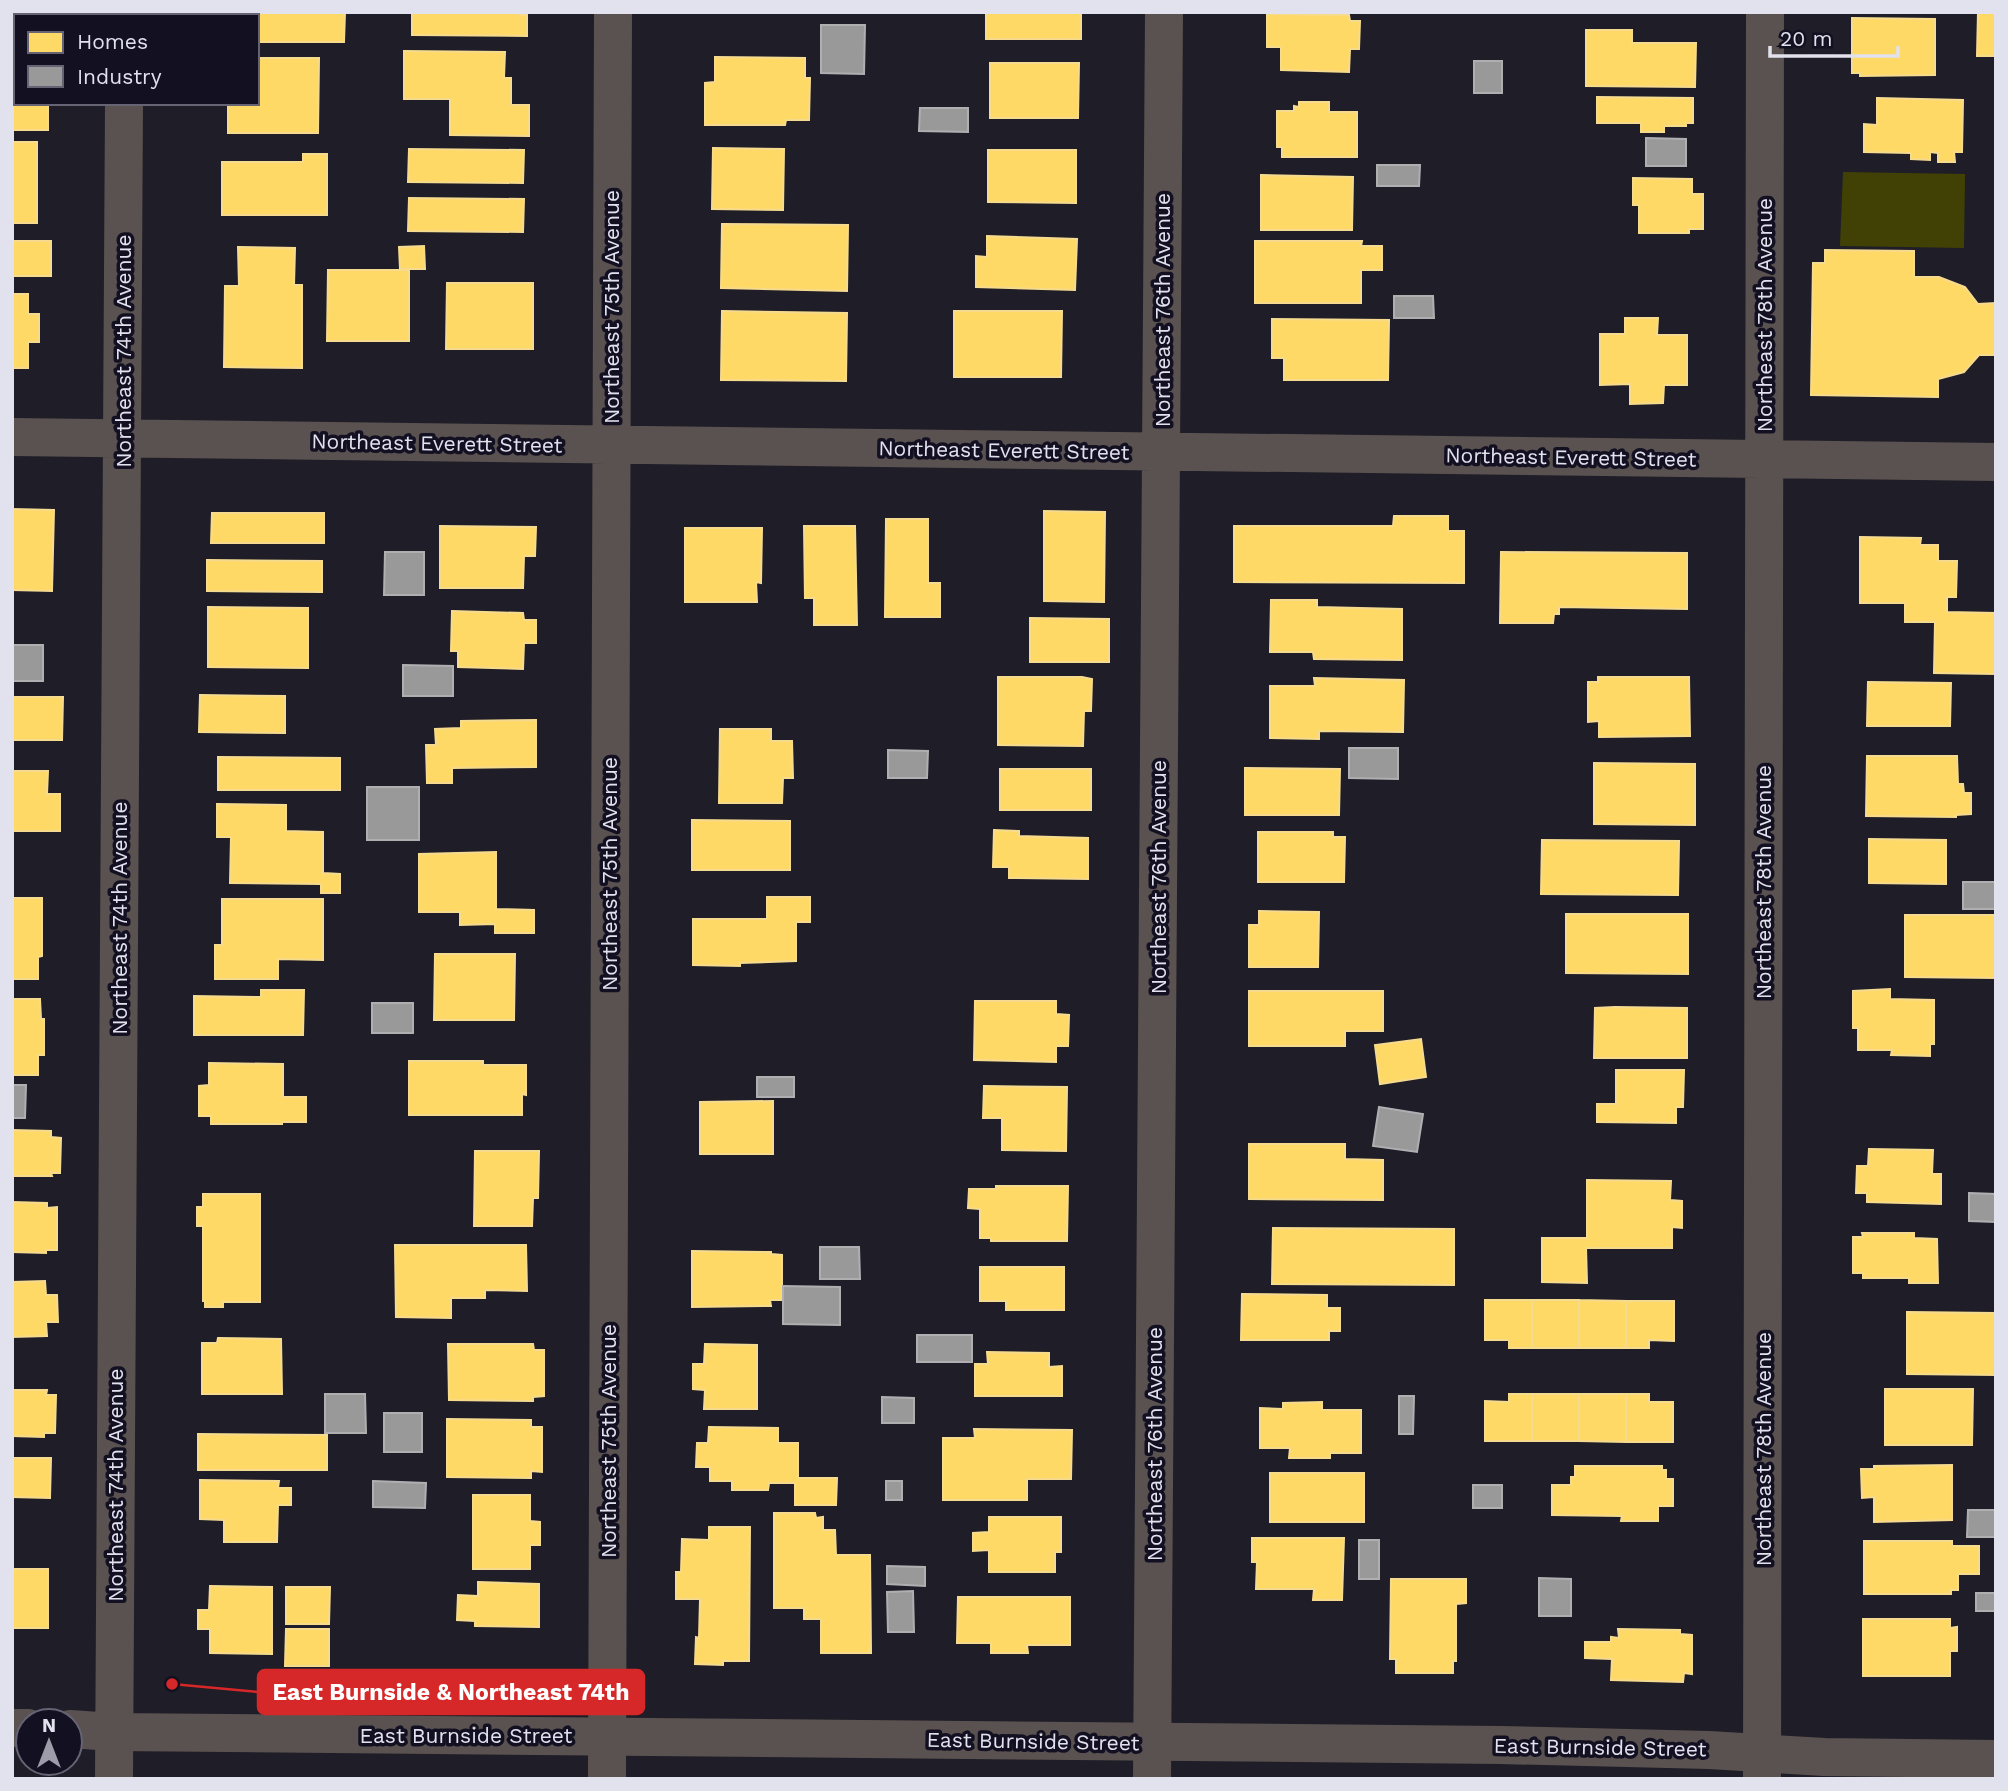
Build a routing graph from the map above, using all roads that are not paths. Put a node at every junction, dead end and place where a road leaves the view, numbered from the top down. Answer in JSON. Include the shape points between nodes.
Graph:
{"nodes":[{"id":1,"x":613,"y":12,"type":"edge"},
{"id":2,"x":1164,"y":12,"type":"edge"},
{"id":3,"x":1765,"y":12,"type":"edge"},
{"id":4,"x":124,"y":105,"type":"edge"},
{"id":5,"x":12,"y":437,"type":"edge"},
{"id":6,"x":123,"y":438,"type":"junction"},
{"id":7,"x":610,"y":445,"type":"junction"},
{"id":8,"x":1161,"y":452,"type":"junction"},
{"id":9,"x":1764,"y":460,"type":"junction"},
{"id":10,"x":1996,"y":463,"type":"edge"},
{"id":11,"x":84,"y":1730,"type":"edge"},
{"id":12,"x":113,"y":1732,"type":"junction"},
{"id":13,"x":607,"y":1736,"type":"junction"},
{"id":14,"x":1996,"y":1759,"type":"edge"},
{"id":15,"x":1152,"y":1761,"type":"edge"},
{"id":16,"x":1762,"y":1766,"type":"edge"},
{"id":17,"x":114,"y":1779,"type":"edge"},
{"id":18,"x":607,"y":1779,"type":"edge"}],
"edges":[{"from":1,"to":7,"type":"street","name":"Northeast 75th Avenue"},
{"from":2,"to":8,"type":"street","name":"Northeast 76th Avenue"},
{"from":3,"to":9,"type":"street","name":"Northeast 78th Avenue"},
{"from":4,"to":6,"type":"street","name":"Northeast 74th Avenue"},
{"from":5,"to":6,"type":"street","name":"Northeast Everett Street"},
{"from":6,"to":7,"type":"street","name":"Northeast Everett Street"},
{"from":6,"to":12,"type":"street","name":"Northeast 74th Avenue"},
{"from":7,"to":8,"type":"street","name":"Northeast Everett Street"},
{"from":7,"to":13,"type":"street","name":"Northeast 75th Avenue"},
{"from":8,"to":9,"type":"street","name":"Northeast Everett Street"},
{"from":8,"to":15,"type":"street","name":"Northeast 76th Avenue"},
{"from":9,"to":10,"type":"street","name":"Northeast Everett Street"},
{"from":9,"to":16,"type":"street","name":"Northeast 78th Avenue"},
{"from":11,"to":12,"type":"street","name":"East Burnside Street"},
{"from":12,"to":13,"type":"street","name":"East Burnside Street"},
{"from":12,"to":17,"type":"street","name":"Northeast 74th Avenue"},
{"from":13,"to":15,"type":"street","name":"East Burnside Street"},
{"from":13,"to":18,"type":"street","name":"Northeast 75th Avenue"},
{"from":14,"to":16,"type":"street","name":"East Burnside Street","via":[[1824,1757]]},
{"from":15,"to":16,"type":"street","name":"East Burnside Street","via":[[1500,1745]]}]}
